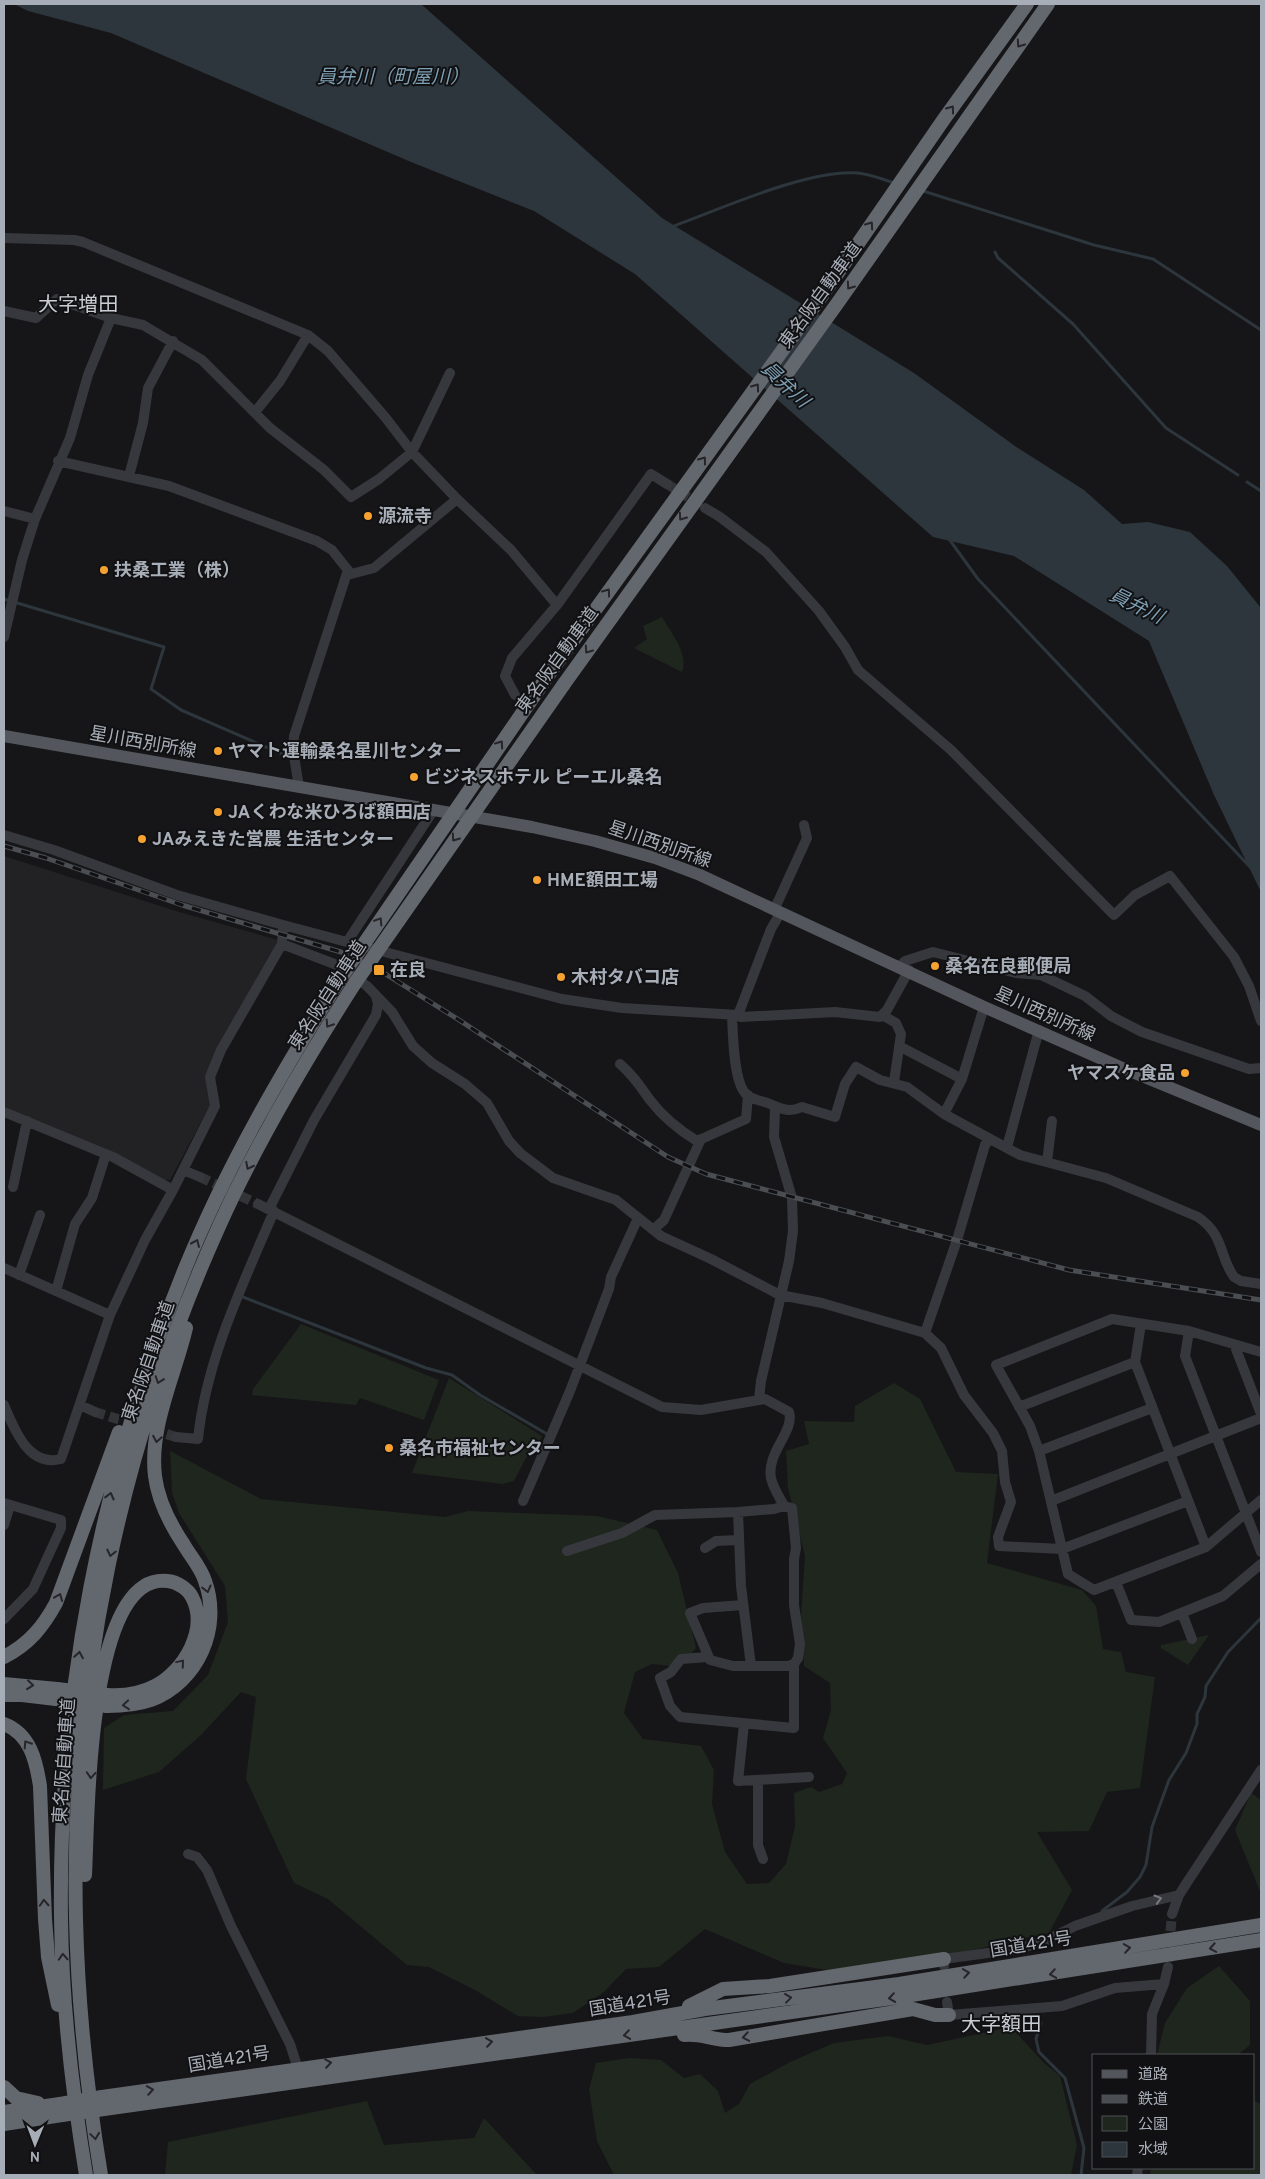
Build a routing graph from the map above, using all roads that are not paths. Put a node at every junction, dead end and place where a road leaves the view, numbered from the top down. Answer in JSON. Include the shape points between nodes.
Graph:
{"nodes":[{"id":1,"x":1028,"y":4,"type":"edge"},
{"id":2,"x":1048,"y":4,"type":"edge"},
{"id":3,"x":4,"y":238,"type":"edge"},
{"id":4,"x":4,"y":310,"type":"edge"},
{"id":5,"x":111,"y":318,"type":"junction"},
{"id":6,"x":308,"y":335,"type":"junction"},
{"id":7,"x":173,"y":341,"type":"junction"},
{"id":8,"x":450,"y":373,"type":"dead end"},
{"id":9,"x":255,"y":412,"type":"junction"},
{"id":10,"x":412,"y":452,"type":"junction"},
{"id":11,"x":58,"y":461,"type":"junction"},
{"id":12,"x":129,"y":476,"type":"junction"},
{"id":13,"x":667,"y":484,"type":"tunnel mouth"},
{"id":14,"x":457,"y":499,"type":"junction"},
{"id":15,"x":705,"y":508,"type":"tunnel mouth"},
{"id":16,"x":4,"y":511,"type":"edge"},
{"id":17,"x":35,"y":520,"type":"junction"},
{"id":18,"x":348,"y":570,"type":"junction"},
{"id":19,"x":557,"y":605,"type":"junction"},
{"id":20,"x":4,"y":637,"type":"edge"},
{"id":21,"x":515,"y":695,"type":"dead end"},
{"id":22,"x":4,"y":736,"type":"edge"},
{"id":23,"x":299,"y":787,"type":"junction"},
{"id":24,"x":433,"y":811,"type":"junction"},
{"id":25,"x":804,"y":826,"type":"dead end"},
{"id":26,"x":4,"y":835,"type":"edge"},
{"id":27,"x":778,"y":910,"type":"junction"},
{"id":28,"x":282,"y":925,"type":"junction"},
{"id":29,"x":347,"y":942,"type":"junction"},
{"id":30,"x":282,"y":944,"type":"junction"},
{"id":31,"x":904,"y":968,"type":"junction"},
{"id":32,"x":376,"y":996,"type":"junction"},
{"id":33,"x":984,"y":1007,"type":"junction"},
{"id":34,"x":735,"y":1015,"type":"junction"},
{"id":35,"x":882,"y":1015,"type":"junction"},
{"id":36,"x":1261,"y":1020,"type":"edge"},
{"id":37,"x":1038,"y":1030,"type":"junction"},
{"id":38,"x":899,"y":1046,"type":"junction"},
{"id":39,"x":620,"y":1064,"type":"dead end"},
{"id":40,"x":1261,"y":1068,"type":"edge"},
{"id":41,"x":962,"y":1079,"type":"junction"},
{"id":42,"x":894,"y":1082,"type":"junction"},
{"id":43,"x":748,"y":1095,"type":"junction"},
{"id":44,"x":775,"y":1108,"type":"junction"},
{"id":45,"x":4,"y":1112,"type":"edge"},
{"id":46,"x":944,"y":1114,"type":"junction"},
{"id":47,"x":27,"y":1121,"type":"junction"},
{"id":48,"x":1052,"y":1121,"type":"dead end"},
{"id":49,"x":1261,"y":1126,"type":"edge"},
{"id":50,"x":701,"y":1139,"type":"junction"},
{"id":51,"x":990,"y":1139,"type":"junction"},
{"id":52,"x":1007,"y":1147,"type":"junction"},
{"id":53,"x":106,"y":1154,"type":"junction"},
{"id":54,"x":1047,"y":1162,"type":"junction"},
{"id":55,"x":183,"y":1170,"type":"junction"},
{"id":56,"x":200,"y":1177,"type":"tunnel mouth"},
{"id":57,"x":13,"y":1187,"type":"dead end"},
{"id":58,"x":173,"y":1190,"type":"junction"},
{"id":59,"x":258,"y":1204,"type":"tunnel mouth"},
{"id":60,"x":271,"y":1210,"type":"junction"},
{"id":61,"x":40,"y":1215,"type":"dead end"},
{"id":62,"x":638,"y":1218,"type":"junction"},
{"id":63,"x":654,"y":1229,"type":"junction"},
{"id":64,"x":4,"y":1268,"type":"edge"},
{"id":65,"x":184,"y":1269,"type":"junction"},
{"id":66,"x":199,"y":1273,"type":"junction"},
{"id":67,"x":19,"y":1275,"type":"junction"},
{"id":68,"x":1261,"y":1284,"type":"edge"},
{"id":69,"x":56,"y":1291,"type":"junction"},
{"id":70,"x":780,"y":1295,"type":"junction"},
{"id":71,"x":110,"y":1315,"type":"junction"},
{"id":72,"x":1141,"y":1324,"type":"junction"},
{"id":73,"x":1189,"y":1331,"type":"junction"},
{"id":74,"x":926,"y":1333,"type":"junction"},
{"id":75,"x":1234,"y":1344,"type":"junction"},
{"id":76,"x":1261,"y":1352,"type":"edge"},
{"id":77,"x":1135,"y":1362,"type":"junction"},
{"id":78,"x":580,"y":1365,"type":"junction"},
{"id":79,"x":759,"y":1399,"type":"junction"},
{"id":80,"x":4,"y":1405,"type":"edge"},
{"id":81,"x":80,"y":1405,"type":"junction"},
{"id":82,"x":1019,"y":1407,"type":"junction"},
{"id":83,"x":1152,"y":1408,"type":"junction"},
{"id":84,"x":95,"y":1412,"type":"tunnel mouth"},
{"id":85,"x":1261,"y":1414,"type":"edge"},
{"id":86,"x":1261,"y":1418,"type":"edge"},
{"id":87,"x":1216,"y":1436,"type":"junction"},
{"id":88,"x":176,"y":1437,"type":"tunnel mouth"},
{"id":89,"x":1039,"y":1451,"type":"junction"},
{"id":90,"x":1170,"y":1454,"type":"junction"},
{"id":91,"x":523,"y":1500,"type":"dead end"},
{"id":92,"x":1050,"y":1500,"type":"junction"},
{"id":93,"x":1188,"y":1500,"type":"junction"},
{"id":94,"x":1261,"y":1500,"type":"edge"},
{"id":95,"x":7,"y":1504,"type":"edge"},
{"id":96,"x":784,"y":1506,"type":"junction"},
{"id":97,"x":738,"y":1512,"type":"junction"},
{"id":98,"x":1246,"y":1513,"type":"junction"},
{"id":99,"x":4,"y":1525,"type":"edge"},
{"id":100,"x":739,"y":1540,"type":"junction"},
{"id":101,"x":1206,"y":1547,"type":"junction"},
{"id":102,"x":705,"y":1548,"type":"dead end"},
{"id":103,"x":1062,"y":1549,"type":"junction"},
{"id":104,"x":567,"y":1551,"type":"dead end"},
{"id":105,"x":1261,"y":1552,"type":"edge"},
{"id":106,"x":1261,"y":1564,"type":"edge"},
{"id":107,"x":1116,"y":1582,"type":"junction"},
{"id":108,"x":744,"y":1605,"type":"junction"},
{"id":109,"x":1182,"y":1613,"type":"junction"},
{"id":110,"x":4,"y":1619,"type":"edge"},
{"id":111,"x":1192,"y":1640,"type":"dead end"},
{"id":112,"x":4,"y":1657,"type":"edge"},
{"id":113,"x":708,"y":1657,"type":"junction"},
{"id":114,"x":794,"y":1664,"type":"junction"},
{"id":115,"x":751,"y":1666,"type":"junction"},
{"id":116,"x":4,"y":1684,"type":"edge"},
{"id":117,"x":56,"y":1694,"type":"junction"},
{"id":118,"x":4,"y":1695,"type":"edge"},
{"id":119,"x":107,"y":1701,"type":"junction"},
{"id":120,"x":4,"y":1724,"type":"edge"},
{"id":121,"x":744,"y":1724,"type":"junction"},
{"id":122,"x":1261,"y":1770,"type":"edge"},
{"id":123,"x":809,"y":1777,"type":"dead end"},
{"id":124,"x":758,"y":1781,"type":"junction"},
{"id":125,"x":188,"y":1854,"type":"dead end"},
{"id":126,"x":763,"y":1859,"type":"dead end"},
{"id":127,"x":1178,"y":1895,"type":"junction"},
{"id":128,"x":1172,"y":1914,"type":"tunnel mouth"},
{"id":129,"x":1261,"y":1925,"type":"edge"},
{"id":130,"x":1261,"y":1940,"type":"edge"},
{"id":131,"x":944,"y":1963,"type":"joint"},
{"id":132,"x":1168,"y":1967,"type":"tunnel mouth"},
{"id":133,"x":79,"y":1978,"type":"junction"},
{"id":134,"x":1164,"y":1984,"type":"junction"},
{"id":135,"x":705,"y":2004,"type":"junction"},
{"id":136,"x":948,"y":2008,"type":"joint"},
{"id":137,"x":788,"y":2012,"type":"junction"},
{"id":138,"x":660,"y":2030,"type":"junction"},
{"id":139,"x":1151,"y":2054,"type":"edge"},
{"id":140,"x":72,"y":2072,"type":"junction"},
{"id":141,"x":300,"y":2074,"type":"junction"},
{"id":142,"x":4,"y":2087,"type":"edge"},
{"id":143,"x":58,"y":2108,"type":"junction"},
{"id":144,"x":4,"y":2112,"type":"edge"},
{"id":145,"x":8,"y":2125,"type":"edge"},
{"id":146,"x":86,"y":2175,"type":"edge"},
{"id":147,"x":101,"y":2175,"type":"edge"}],
"edges":[{"from":65,"to":1,"type":"highway","name":"東名阪自動車道","one_way":true,"bridge":true,"via":[[253,1125],[342,976],[549,674]]},
{"from":2,"to":66,"type":"highway","name":"東名阪自動車道","one_way":true,"bridge":true,"via":[[355,983],[266,1132]]},
{"from":3,"to":6,"type":"street","via":[[83,242]]},
{"from":4,"to":5,"type":"street","via":[[36,318],[57,299]]},
{"from":5,"to":7,"type":"street","via":[[143,325]]},
{"from":5,"to":11,"type":"street","via":[[88,375],[70,438]]},
{"from":6,"to":9,"type":"street","via":[[280,382]]},
{"from":6,"to":10,"type":"street","via":[[328,351]]},
{"from":7,"to":9,"type":"street","via":[[202,360]]},
{"from":7,"to":12,"type":"street","via":[[148,388],[143,424]]},
{"from":8,"to":10,"type":"street"},
{"from":9,"to":10,"type":"street","via":[[270,428],[324,470],[351,498]]},
{"from":10,"to":14,"type":"street"},
{"from":11,"to":12,"type":"street"},
{"from":11,"to":17,"type":"street"},
{"from":12,"to":18,"type":"street","via":[[169,486],[316,541],[332,550]]},
{"from":13,"to":19,"type":"street","via":[[651,474]]},
{"from":14,"to":18,"type":"street","via":[[374,568],[351,574]]},
{"from":14,"to":19,"type":"street","via":[[511,550]]},
{"from":15,"to":36,"type":"street","via":[[766,552],[819,611],[846,646],[858,670],[951,750],[1114,915],[1135,896],[1170,876],[1234,957]]},
{"from":16,"to":17,"type":"street"},
{"from":17,"to":20,"type":"street"},
{"from":18,"to":23,"type":"street","via":[[294,736]]},
{"from":19,"to":21,"type":"street","via":[[512,658],[505,676]]},
{"from":22,"to":23,"type":"main road","name":"星川西別所線"},
{"from":23,"to":24,"type":"main road","name":"星川西別所線"},
{"from":24,"to":27,"type":"main road","name":"星川西別所線","via":[[604,843],[664,861]]},
{"from":24,"to":29,"type":"street"},
{"from":25,"to":27,"type":"street","via":[[807,838]]},
{"from":26,"to":28,"type":"street","via":[[177,895]]},
{"from":27,"to":31,"type":"main road","name":"星川西別所線"},
{"from":27,"to":34,"type":"street"},
{"from":28,"to":29,"type":"street"},
{"from":28,"to":30,"type":"street"},
{"from":29,"to":34,"type":"street","via":[[562,999],[622,1008]]},
{"from":30,"to":32,"type":"street","via":[[338,965]]},
{"from":30,"to":55,"type":"street","via":[[221,1050],[210,1077],[215,1106]]},
{"from":31,"to":33,"type":"main road","name":"星川西別所線"},
{"from":31,"to":35,"type":"street"},
{"from":31,"to":40,"type":"street","via":[[905,961],[933,952],[1041,975],[1085,996],[1111,1016],[1142,1032],[1249,1069]]},
{"from":32,"to":60,"type":"street","via":[[376,1015],[314,1120]]},
{"from":32,"to":62,"type":"street","via":[[392,1012],[421,1055],[465,1084],[487,1104],[520,1153],[553,1178],[616,1200]]},
{"from":33,"to":37,"type":"main road","name":"星川西別所線"},
{"from":33,"to":41,"type":"street"},
{"from":34,"to":35,"type":"street","via":[[765,1018],[835,1012]]},
{"from":34,"to":43,"type":"street","via":[[735,1058],[742,1086]]},
{"from":35,"to":38,"type":"street","via":[[896,1023],[901,1034]]},
{"from":37,"to":49,"type":"main road","name":"星川西別所線"},
{"from":37,"to":52,"type":"street"},
{"from":38,"to":41,"type":"street"},
{"from":38,"to":42,"type":"street"},
{"from":39,"to":50,"type":"street","via":[[635,1076],[671,1124],[697,1141]]},
{"from":41,"to":46,"type":"street"},
{"from":42,"to":44,"type":"street","via":[[880,1080],[856,1067],[845,1084],[835,1117],[802,1107],[792,1111]]},
{"from":42,"to":46,"type":"street","via":[[920,1095]]},
{"from":43,"to":44,"type":"street"},
{"from":43,"to":50,"type":"street","via":[[746,1119]]},
{"from":44,"to":70,"type":"street","via":[[774,1137],[793,1211],[790,1252]]},
{"from":45,"to":47,"type":"street"},
{"from":46,"to":51,"type":"street"},
{"from":47,"to":53,"type":"street"},
{"from":47,"to":57,"type":"street"},
{"from":48,"to":54,"type":"street"},
{"from":50,"to":63,"type":"street","via":[[664,1220]]},
{"from":51,"to":52,"type":"street"},
{"from":51,"to":74,"type":"street","via":[[985,1145]]},
{"from":52,"to":54,"type":"street","via":[[1020,1155]]},
{"from":53,"to":58,"type":"street"},
{"from":53,"to":69,"type":"street","via":[[92,1198],[76,1224]]},
{"from":54,"to":68,"type":"street","via":[[1106,1178],[1198,1216],[1218,1238],[1234,1277]]},
{"from":55,"to":56,"type":"street"},
{"from":55,"to":58,"type":"street"},
{"from":58,"to":71,"type":"street","via":[[145,1240]]},
{"from":59,"to":60,"type":"street"},
{"from":60,"to":78,"type":"street"},
{"from":60,"to":88,"type":"street","via":[[224,1336],[201,1413],[198,1444]]},
{"from":61,"to":67,"type":"street"},
{"from":62,"to":63,"type":"street"},
{"from":62,"to":78,"type":"street","via":[[611,1277]]},
{"from":63,"to":70,"type":"street","via":[[661,1236]]},
{"from":64,"to":67,"type":"street"},
{"from":112,"to":65,"type":"highway","one_way":true,"via":[[30,1640],[43,1626],[56,1603],[156,1330]]},
{"from":140,"to":65,"type":"highway","name":"東名阪自動車道","one_way":true,"via":[[64,1978],[61,1854],[64,1782],[77,1668],[96,1558],[123,1448],[142,1384]]},
{"from":66,"to":119,"type":"highway","one_way":true,"via":[[160,1423],[155,1473],[166,1514],[205,1580],[210,1606],[208,1634],[197,1662],[175,1687],[142,1703]]},
{"from":66,"to":133,"type":"highway","name":"東名阪自動車道","one_way":true,"via":[[137,1451],[109,1560],[97,1624],[79,1783],[76,1918]]},
{"from":67,"to":69,"type":"street"},
{"from":69,"to":71,"type":"street"},
{"from":70,"to":74,"type":"street","via":[[822,1303]]},
{"from":70,"to":79,"type":"street","via":[[760,1381]]},
{"from":71,"to":81,"type":"street"},
{"from":72,"to":73,"type":"street"},
{"from":72,"to":77,"type":"street"},
{"from":72,"to":82,"type":"street","via":[[1112,1319],[996,1365]]},
{"from":73,"to":75,"type":"street"},
{"from":73,"to":87,"type":"street","via":[[1185,1356]]},
{"from":74,"to":103,"type":"street","via":[[941,1348],[964,1395],[993,1433],[1002,1451],[1011,1502],[998,1543],[1003,1547]]},
{"from":75,"to":76,"type":"street"},
{"from":75,"to":85,"type":"street"},
{"from":77,"to":82,"type":"street"},
{"from":77,"to":83,"type":"street"},
{"from":78,"to":79,"type":"street","via":[[662,1407],[701,1410]]},
{"from":78,"to":91,"type":"street"},
{"from":79,"to":96,"type":"street","via":[[772,1401],[784,1408],[791,1418],[773,1458],[771,1471],[772,1482]]},
{"from":80,"to":81,"type":"street","via":[[21,1444],[34,1454],[55,1461],[61,1460]]},
{"from":81,"to":84,"type":"street"},
{"from":82,"to":89,"type":"street"},
{"from":83,"to":89,"type":"street"},
{"from":83,"to":90,"type":"street"},
{"from":86,"to":87,"type":"street"},
{"from":87,"to":90,"type":"street"},
{"from":87,"to":98,"type":"street"},
{"from":89,"to":92,"type":"street"},
{"from":90,"to":92,"type":"street"},
{"from":90,"to":93,"type":"street"},
{"from":92,"to":103,"type":"street"},
{"from":93,"to":101,"type":"street"},
{"from":93,"to":103,"type":"street"},
{"from":94,"to":98,"type":"street"},
{"from":95,"to":99,"type":"street"},
{"from":95,"to":110,"type":"street","via":[[61,1520],[61,1528],[32,1589]]},
{"from":96,"to":97,"type":"street","via":[[774,1510]]},
{"from":96,"to":114,"type":"street","via":[[792,1508],[796,1548],[794,1605],[800,1653]]},
{"from":97,"to":100,"type":"street"},
{"from":97,"to":104,"type":"street","via":[[655,1514],[622,1533]]},
{"from":98,"to":101,"type":"street"},
{"from":98,"to":105,"type":"street"},
{"from":100,"to":102,"type":"street","via":[[716,1541]]},
{"from":100,"to":108,"type":"street"},
{"from":101,"to":107,"type":"street"},
{"from":103,"to":107,"type":"street","via":[[1068,1574],[1094,1590]]},
{"from":106,"to":109,"type":"street","via":[[1223,1596]]},
{"from":107,"to":109,"type":"street","via":[[1131,1620],[1159,1622]]},
{"from":108,"to":113,"type":"street","via":[[703,1608],[690,1613]]},
{"from":108,"to":115,"type":"street"},
{"from":109,"to":111,"type":"street"},
{"from":113,"to":115,"type":"street","via":[[714,1662]]},
{"from":113,"to":121,"type":"street","via":[[681,1660],[671,1672],[660,1678],[670,1706],[680,1717]]},
{"from":114,"to":115,"type":"street"},
{"from":114,"to":121,"type":"street","via":[[794,1728]]},
{"from":116,"to":117,"type":"highway","one_way":true,"via":[[29,1684]]},
{"from":117,"to":118,"type":"highway"},
{"from":117,"to":119,"type":"highway","bridge":true},
{"from":119,"to":133,"type":"highway","one_way":true,"via":[[156,1685],[185,1659],[195,1637],[198,1616],[193,1599],[182,1586],[168,1581],[155,1582],[134,1595],[120,1617],[108,1650],[95,1716]]},
{"from":140,"to":120,"type":"highway","one_way":true,"via":[[48,1957],[37,1766],[22,1735]]},
{"from":121,"to":124,"type":"street","via":[[738,1781]]},
{"from":122,"to":127,"type":"street"},
{"from":123,"to":124,"type":"street"},
{"from":124,"to":126,"type":"street","via":[[758,1845]]},
{"from":125,"to":141,"type":"street","via":[[197,1857],[207,1870],[290,2044]]},
{"from":127,"to":128,"type":"street"},
{"from":131,"to":127,"type":"street","one_way":true,"via":[[1042,1943],[1132,1906]]},
{"from":135,"to":129,"type":"highway","name":"国道421号","one_way":true,"via":[[899,1984]]},
{"from":130,"to":137,"type":"highway","name":"国道421号","one_way":true,"via":[[899,1998]]},
{"from":131,"to":135,"type":"highway","via":[[724,1989]]},
{"from":132,"to":134,"type":"street"},
{"from":133,"to":147,"type":"highway","name":"東名阪自動車道","one_way":true,"via":[[86,2071]]},
{"from":134,"to":136,"type":"street","via":[[1115,1988],[1062,2006]]},
{"from":134,"to":139,"type":"street","via":[[1152,2014]]},
{"from":135,"to":137,"type":"highway","via":[[715,2017],[770,2010]]},
{"from":141,"to":135,"type":"highway","name":"国道421号","one_way":true,"via":[[668,2016]]},
{"from":136,"to":138,"type":"highway","one_way":true,"via":[[935,2015],[913,2009],[729,2040],[717,2040],[698,2033],[673,2037]]},
{"from":137,"to":138,"type":"highway","name":"国道421号"},
{"from":138,"to":141,"type":"highway","name":"国道421号","one_way":true},
{"from":140,"to":146,"type":"highway","name":"東名阪自動車道"},
{"from":141,"to":143,"type":"highway","name":"国道421号","bridge":true},
{"from":142,"to":143,"type":"highway","via":[[16,2098]]},
{"from":143,"to":144,"type":"highway","name":"国道421号"},
{"from":143,"to":145,"type":"highway","name":"国道421号"}]}
